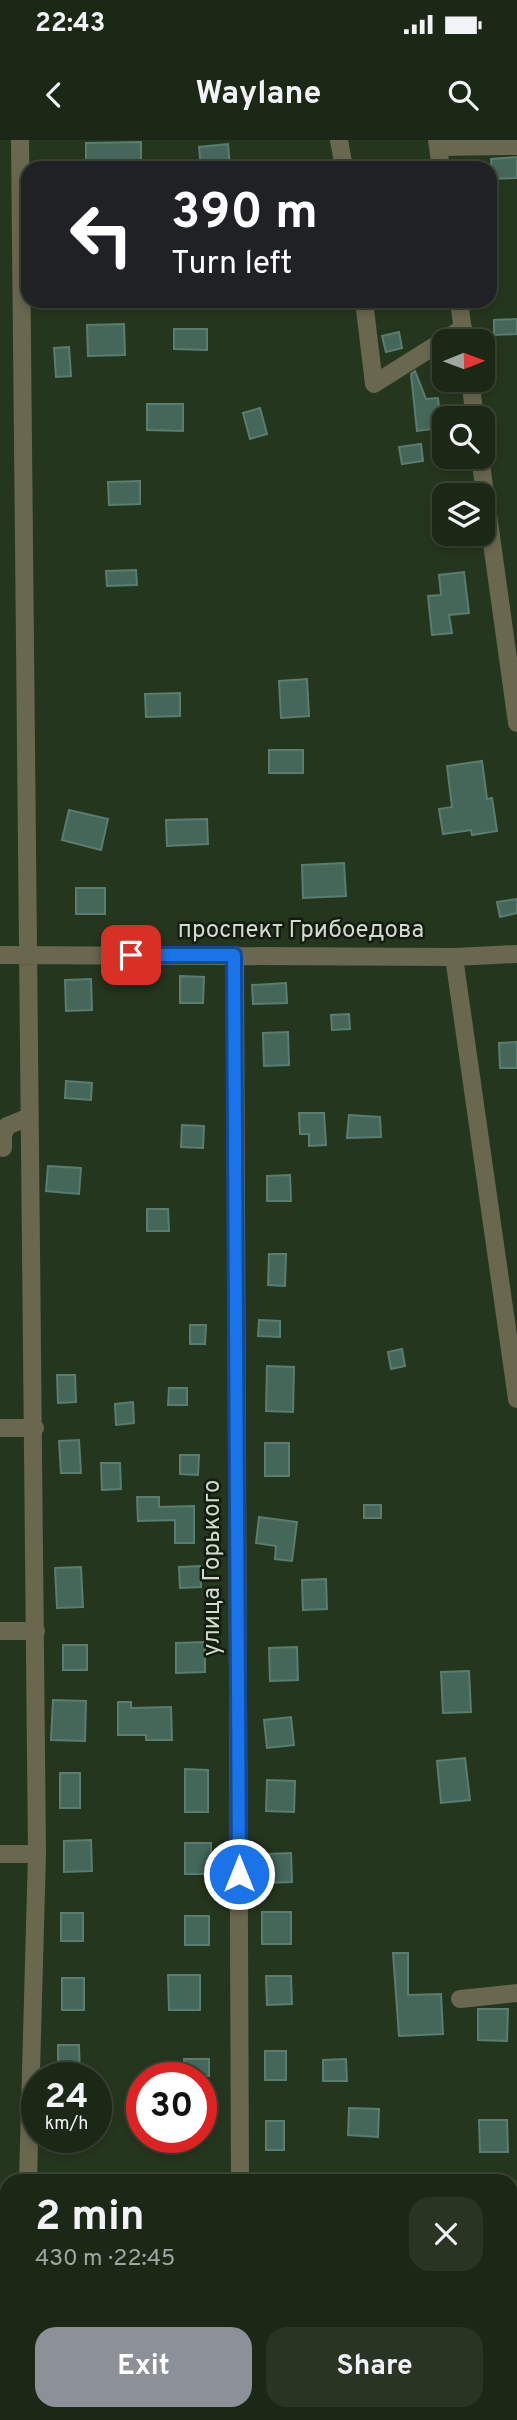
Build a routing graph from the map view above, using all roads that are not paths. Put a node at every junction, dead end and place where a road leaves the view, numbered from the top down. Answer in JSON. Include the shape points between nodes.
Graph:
{"nodes":[{"id":1,"x":20,"y":140,"type":"edge"},
{"id":2,"x":339,"y":140,"type":"edge"},
{"id":3,"x":438,"y":144,"type":"edge"},
{"id":4,"x":517,"y":146,"type":"edge"},
{"id":5,"x":343,"y":161,"type":"edge"},
{"id":6,"x":21,"y":256,"type":"edge"},
{"id":7,"x":21,"y":308,"type":"edge"},
{"id":8,"x":365,"y":308,"type":"edge"},
{"id":9,"x":460,"y":308,"type":"edge"},
{"id":10,"x":463,"y":329,"type":"edge"},
{"id":11,"x":432,"y":352,"type":"edge"},
{"id":12,"x":482,"y":469,"type":"edge"},
{"id":13,"x":517,"y":723,"type":"edge"},
{"id":14,"x":0,"y":954,"type":"edge"},
{"id":15,"x":517,"y":954,"type":"edge"},
{"id":16,"x":27,"y":955,"type":"junction"},
{"id":17,"x":234,"y":955,"type":"junction"},
{"id":18,"x":454,"y":957,"type":"junction"},
{"id":19,"x":29,"y":1117,"type":"junction"},
{"id":20,"x":3,"y":1147,"type":"dead end"},
{"id":21,"x":517,"y":1399,"type":"edge"},
{"id":22,"x":0,"y":1428,"type":"edge"},
{"id":23,"x":35,"y":1428,"type":"junction"},
{"id":24,"x":0,"y":1631,"type":"edge"},
{"id":25,"x":36,"y":1631,"type":"junction"},
{"id":26,"x":0,"y":1854,"type":"edge"},
{"id":27,"x":37,"y":1854,"type":"junction"},
{"id":28,"x":517,"y":1993,"type":"edge"},
{"id":29,"x":460,"y":1999,"type":"dead end"},
{"id":30,"x":28,"y":2174,"type":"edge"},
{"id":31,"x":240,"y":2174,"type":"edge"}],
"edges":[{"from":1,"to":6,"type":"street"},
{"from":2,"to":5,"type":"street"},
{"from":3,"to":4,"type":"street"},
{"from":7,"to":16,"type":"street"},
{"from":8,"to":11,"type":"street","via":[[374,384]]},
{"from":9,"to":10,"type":"street"},
{"from":12,"to":13,"type":"street"},
{"from":14,"to":16,"type":"street","name":"проспект Грибоедова"},
{"from":15,"to":18,"type":"street","name":"проспект Грибоедова"},
{"from":16,"to":17,"type":"street","name":"проспект Грибоедова"},
{"from":16,"to":19,"type":"street"},
{"from":17,"to":18,"type":"street","name":"проспект Грибоедова"},
{"from":17,"to":31,"type":"street","name":"улица Горького"},
{"from":18,"to":21,"type":"street"},
{"from":19,"to":20,"type":"street","via":[[7,1126]]},
{"from":19,"to":23,"type":"street"},
{"from":22,"to":23,"type":"street"},
{"from":23,"to":25,"type":"street"},
{"from":24,"to":25,"type":"street"},
{"from":25,"to":27,"type":"street"},
{"from":26,"to":27,"type":"street"},
{"from":27,"to":30,"type":"street"},
{"from":28,"to":29,"type":"street"}]}
